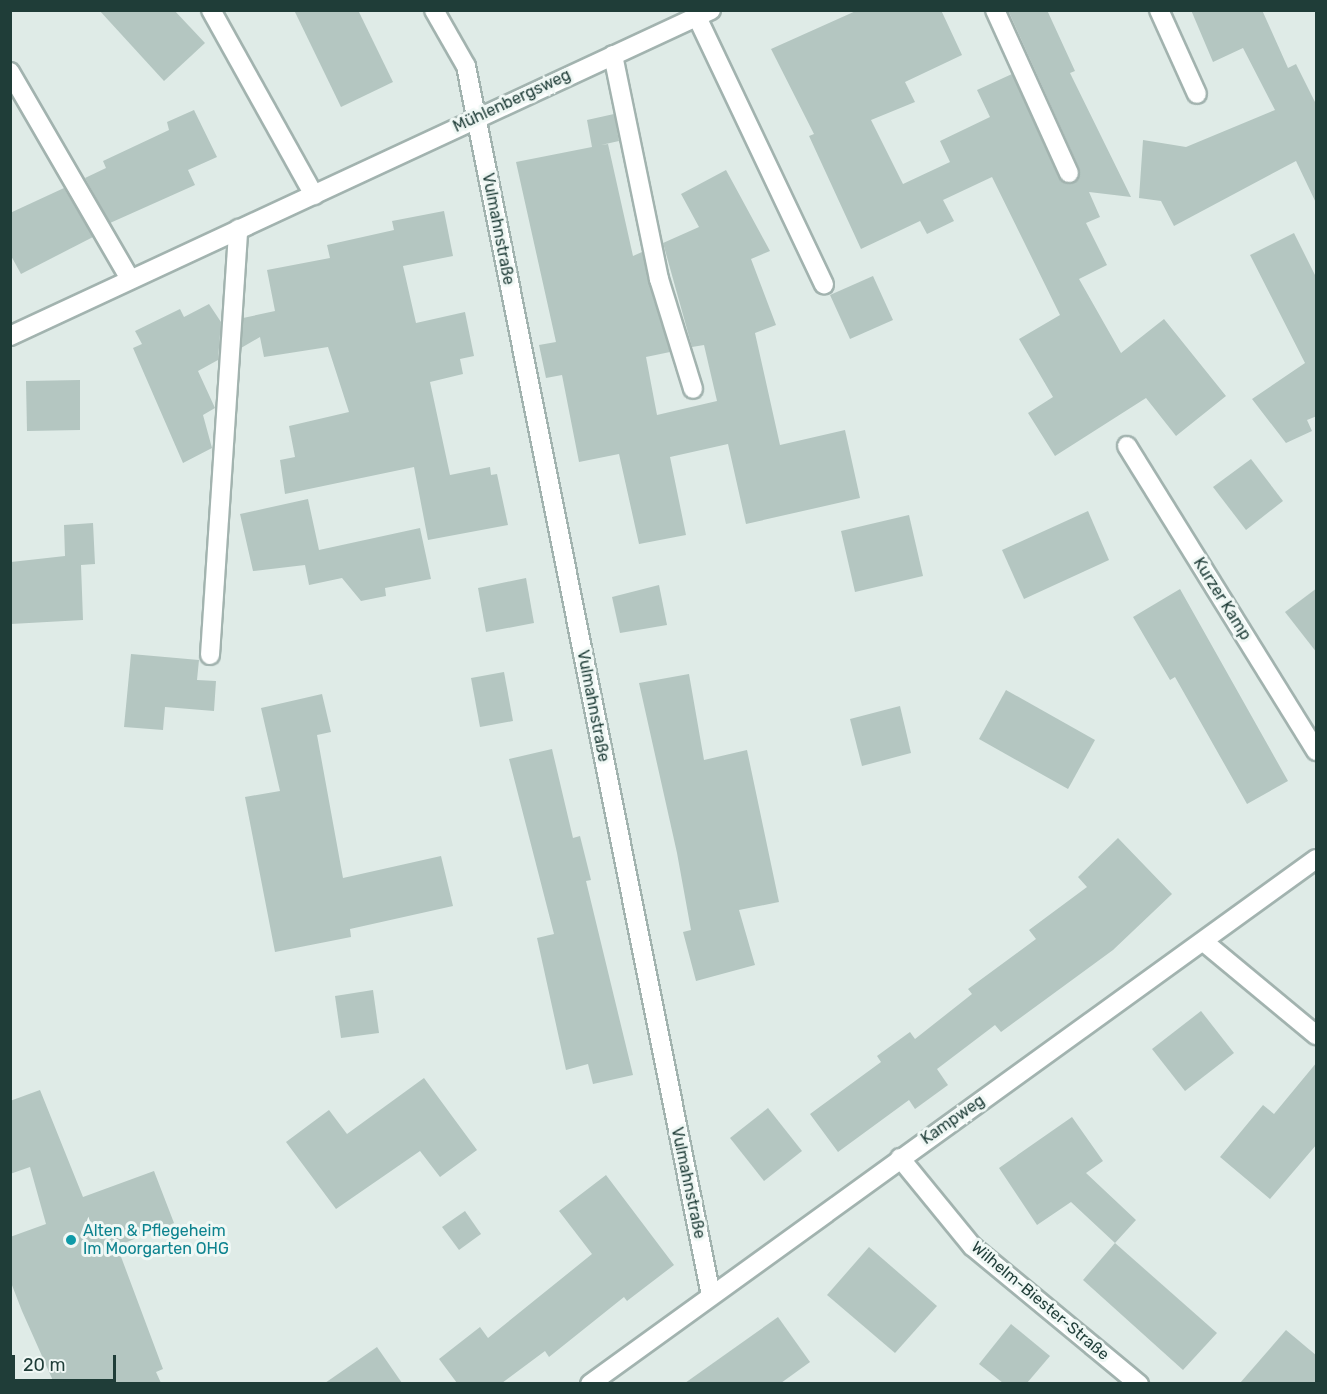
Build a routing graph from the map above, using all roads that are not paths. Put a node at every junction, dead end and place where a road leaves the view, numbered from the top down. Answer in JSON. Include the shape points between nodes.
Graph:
{"nodes":[{"id":1,"x":211,"y":10,"type":"edge"},
{"id":2,"x":434,"y":10,"type":"edge"},
{"id":3,"x":995,"y":10,"type":"edge"},
{"id":4,"x":1159,"y":10,"type":"edge"},
{"id":5,"x":704,"y":14,"type":"edge"},
{"id":6,"x":613,"y":55,"type":"junction"},
{"id":7,"x":10,"y":72,"type":"edge"},
{"id":8,"x":1197,"y":94,"type":"dead end"},
{"id":9,"x":476,"y":117,"type":"junction"},
{"id":10,"x":1069,"y":173,"type":"dead end"},
{"id":11,"x":314,"y":195,"type":"junction"},
{"id":12,"x":238,"y":229,"type":"junction"},
{"id":13,"x":130,"y":279,"type":"junction"},
{"id":14,"x":824,"y":284,"type":"dead end"},
{"id":15,"x":10,"y":336,"type":"edge"},
{"id":16,"x":693,"y":389,"type":"dead end"},
{"id":17,"x":1127,"y":446,"type":"dead end"},
{"id":18,"x":210,"y":655,"type":"dead end"},
{"id":19,"x":1317,"y":752,"type":"edge"},
{"id":20,"x":1317,"y":859,"type":"edge"},
{"id":21,"x":1204,"y":942,"type":"junction"},
{"id":22,"x":1317,"y":1035,"type":"edge"},
{"id":23,"x":900,"y":1158,"type":"junction"},
{"id":24,"x":711,"y":1295,"type":"junction"},
{"id":25,"x":591,"y":1383,"type":"edge"},
{"id":26,"x":1139,"y":1383,"type":"edge"}],
"edges":[{"from":1,"to":11,"type":"street"},
{"from":2,"to":9,"type":"street","name":"Vulmahnstraße","via":[[466,66]]},
{"from":3,"to":10,"type":"street"},
{"from":4,"to":8,"type":"street"},
{"from":5,"to":6,"type":"street","name":"Mühlenbergsweg"},
{"from":5,"to":14,"type":"street"},
{"from":6,"to":9,"type":"street","name":"Mühlenbergsweg"},
{"from":6,"to":16,"type":"street","via":[[659,279]]},
{"from":7,"to":13,"type":"street"},
{"from":9,"to":11,"type":"street","name":"Mühlenbergsweg"},
{"from":9,"to":24,"type":"street","name":"Vulmahnstraße"},
{"from":11,"to":12,"type":"street","name":"Mühlenbergsweg"},
{"from":12,"to":13,"type":"street","name":"Mühlenbergsweg"},
{"from":12,"to":18,"type":"street"},
{"from":13,"to":15,"type":"street","name":"Mühlenbergsweg"},
{"from":17,"to":19,"type":"street","name":"Kurzer Kamp"},
{"from":20,"to":21,"type":"street","name":"Kampweg"},
{"from":21,"to":22,"type":"street"},
{"from":21,"to":23,"type":"street","name":"Kampweg"},
{"from":23,"to":24,"type":"street","name":"Kampweg"},
{"from":23,"to":26,"type":"street","name":"Wilhelm-Biester-Straße","via":[[972,1246]]},
{"from":24,"to":25,"type":"street","name":"Kampweg"}]}
